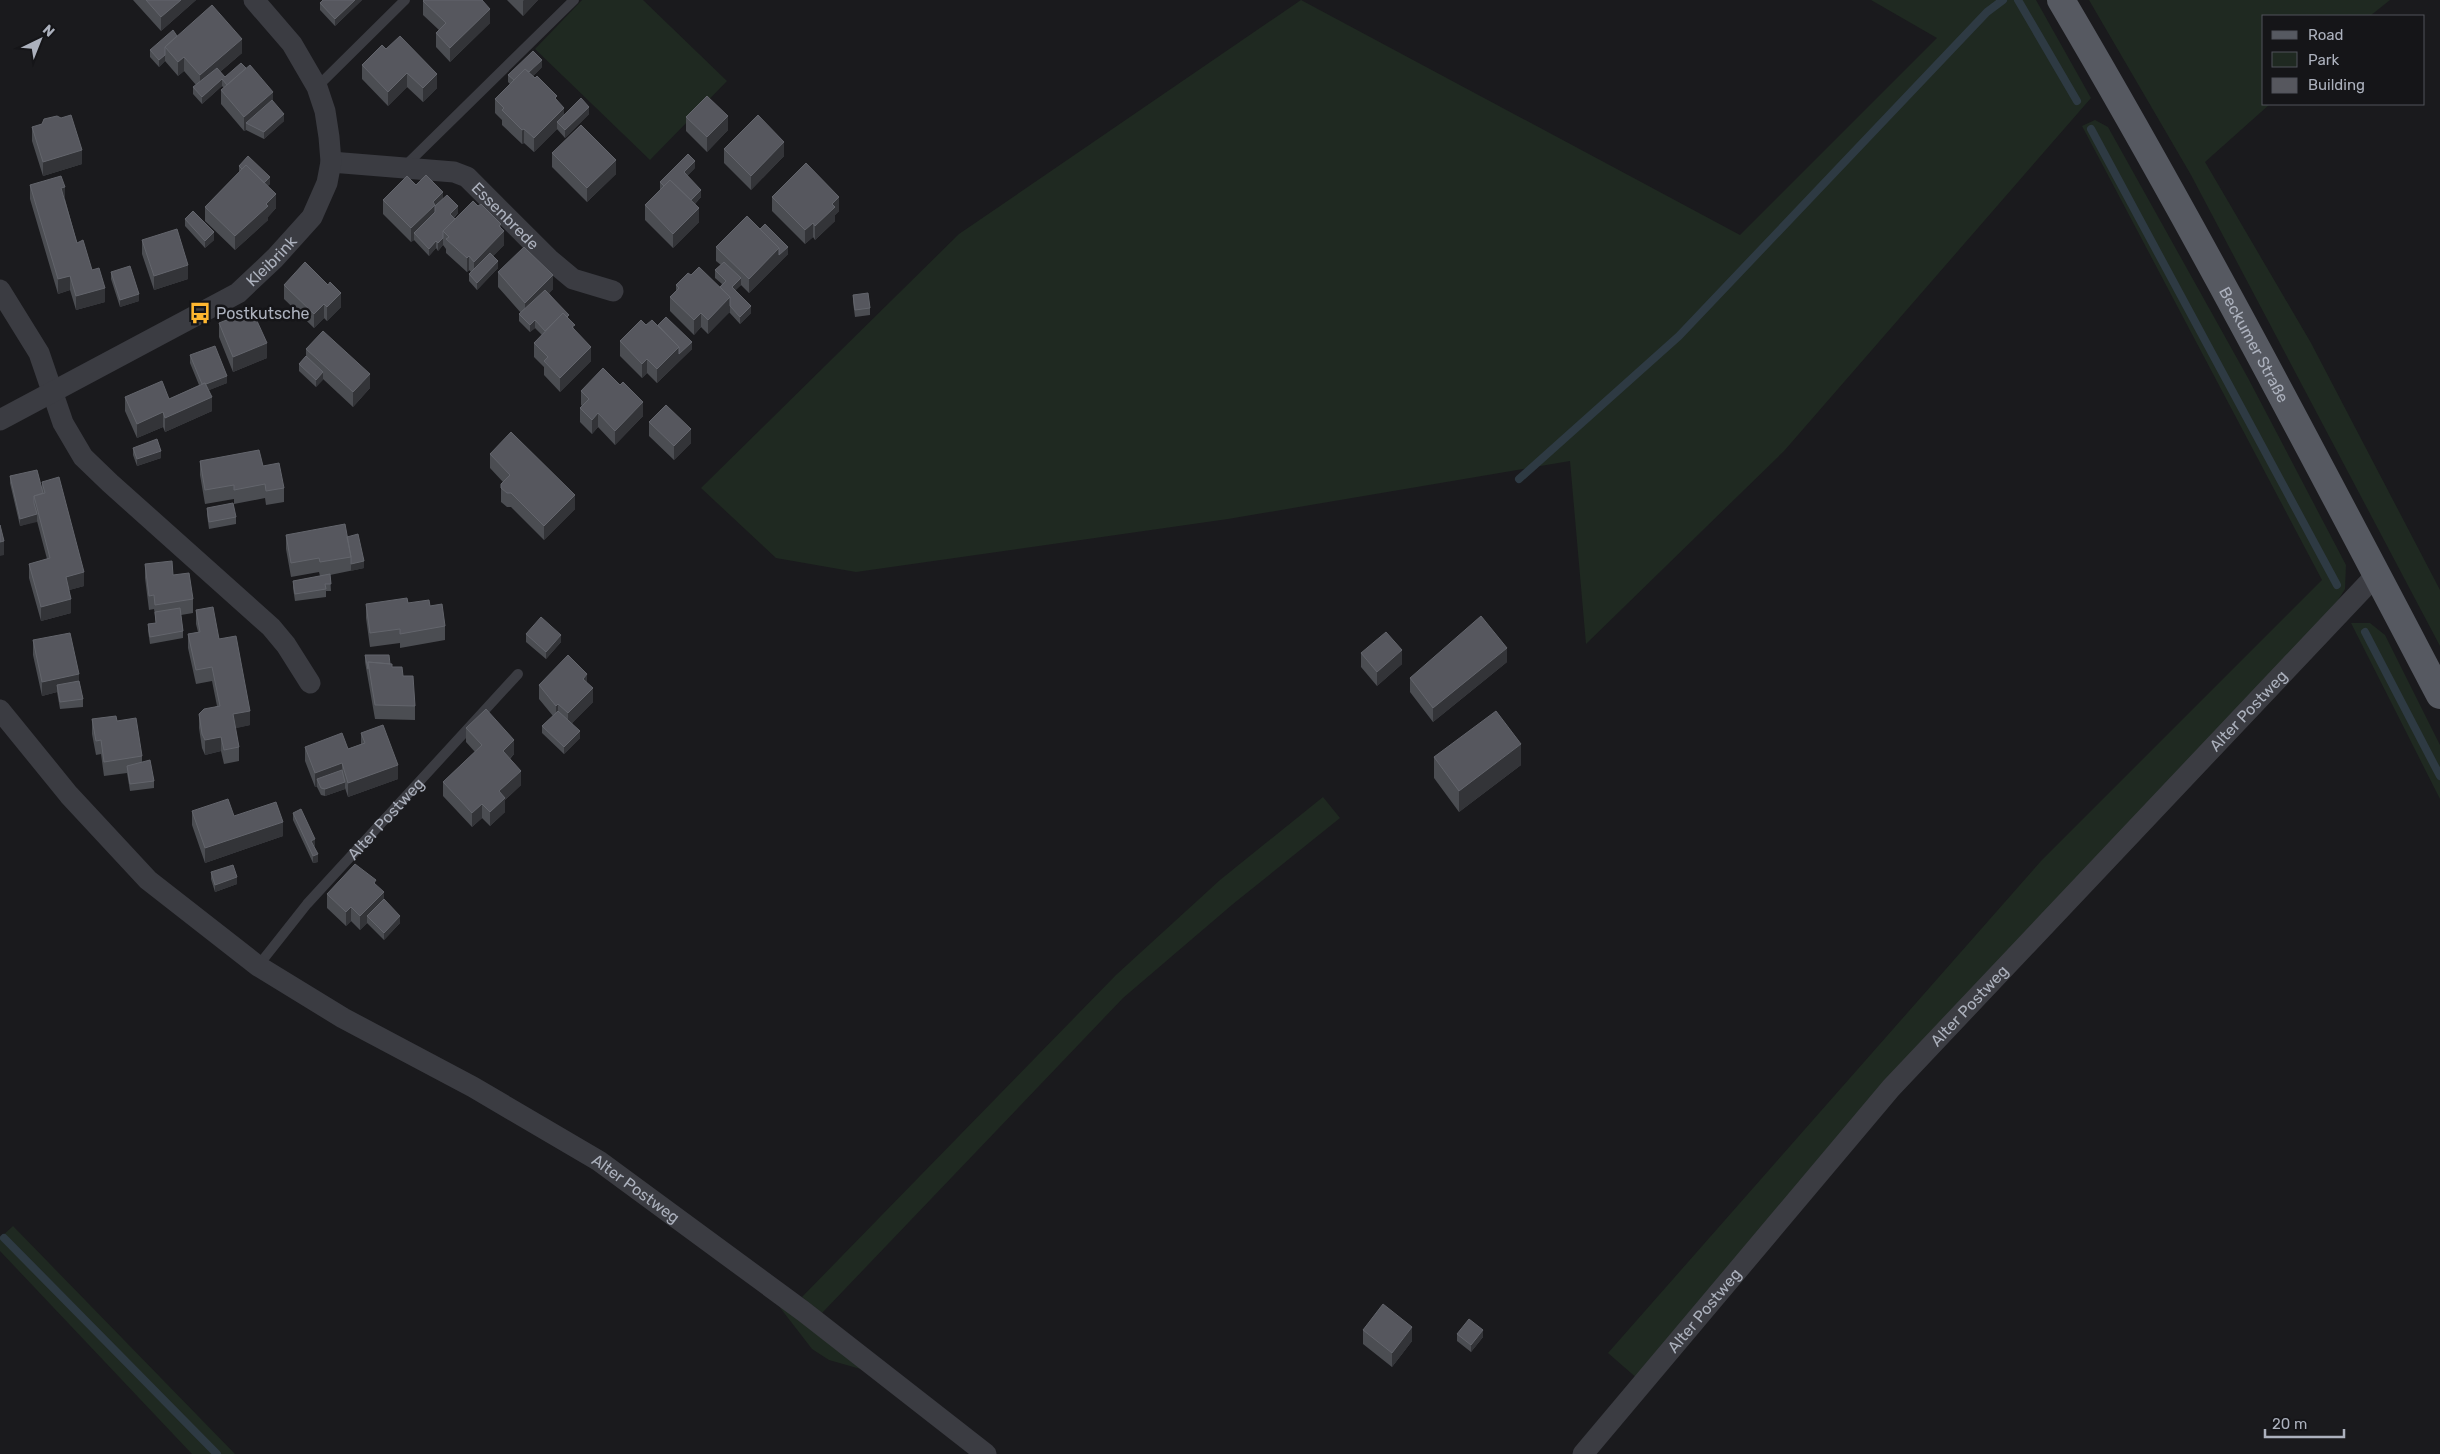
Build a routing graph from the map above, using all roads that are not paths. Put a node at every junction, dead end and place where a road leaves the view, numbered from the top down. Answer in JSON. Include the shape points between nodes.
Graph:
{"nodes":[{"id":1,"x":254,"y":0,"type":"edge"},
{"id":2,"x":405,"y":0,"type":"edge"},
{"id":3,"x":574,"y":0,"type":"edge"},
{"id":4,"x":2061,"y":0,"type":"edge"},
{"id":5,"x":316,"y":87,"type":"junction"},
{"id":6,"x":330,"y":162,"type":"junction"},
{"id":7,"x":404,"y":167,"type":"junction"},
{"id":8,"x":0,"y":290,"type":"edge"},
{"id":9,"x":613,"y":291,"type":"dead end"},
{"id":10,"x":54,"y":390,"type":"junction"},
{"id":11,"x":0,"y":420,"type":"edge"},
{"id":12,"x":2377,"y":574,"type":"junction"},
{"id":13,"x":518,"y":674,"type":"dead end"},
{"id":14,"x":310,"y":683,"type":"dead end"},
{"id":15,"x":2440,"y":695,"type":"edge"},
{"id":16,"x":0,"y":710,"type":"edge"},
{"id":17,"x":258,"y":966,"type":"junction"},
{"id":18,"x":986,"y":1454,"type":"edge"},
{"id":19,"x":1583,"y":1454,"type":"edge"}],
"edges":[{"from":1,"to":5,"type":"street","name":"Kleibrink","via":[[292,44]]},
{"from":2,"to":5,"type":"lane"},
{"from":3,"to":7,"type":"lane"},
{"from":4,"to":12,"type":"main road","name":"Beckumer Straße","via":[[2267,366]]},
{"from":5,"to":6,"type":"street","name":"Kleibrink","via":[[325,111]]},
{"from":6,"to":7,"type":"street","name":"Essenbrede"},
{"from":6,"to":10,"type":"street","name":"Kleibrink","via":[[327,183],[312,217],[238,293]]},
{"from":7,"to":9,"type":"street","name":"Essenbrede","via":[[454,172],[467,177],[549,260],[573,279]]},
{"from":8,"to":10,"type":"street","via":[[39,353]]},
{"from":10,"to":11,"type":"street","name":"Kleibrink"},
{"from":10,"to":14,"type":"street","via":[[63,423],[84,457],[271,627]]},
{"from":12,"to":15,"type":"main road","name":"Beckumer Straße"},
{"from":12,"to":19,"type":"street","name":"Alter Postweg","via":[[1890,1088]]},
{"from":13,"to":17,"type":"lane","name":"Alter Postweg","via":[[307,904]]},
{"from":16,"to":17,"type":"street","name":"Alter Postweg","via":[[69,795],[148,880]]},
{"from":17,"to":18,"type":"street","name":"Alter Postweg","via":[[343,1018],[473,1087],[599,1161],[803,1311]]}]}
